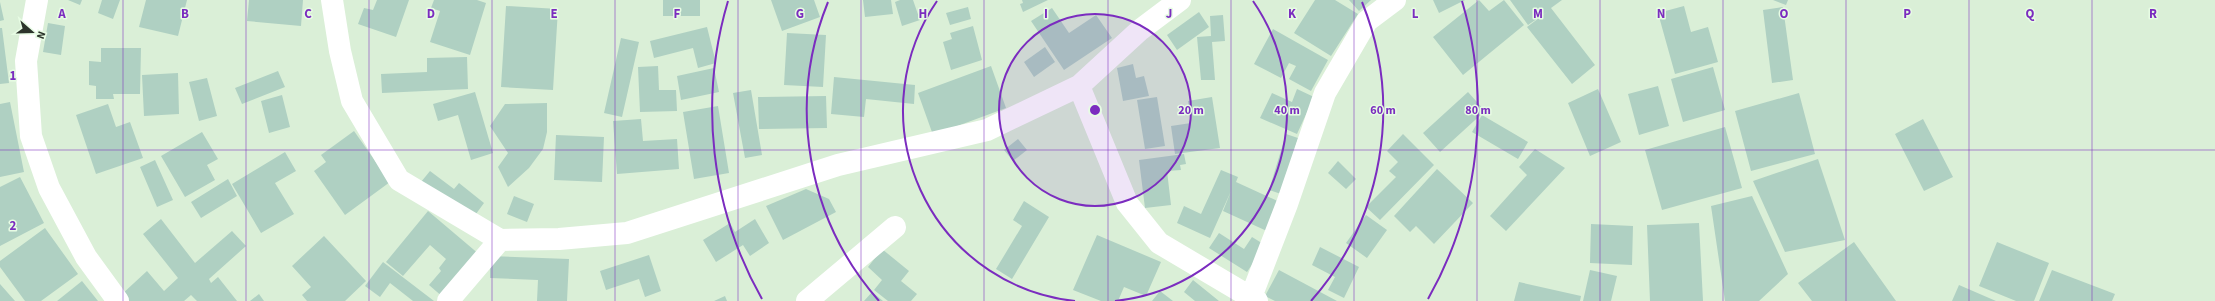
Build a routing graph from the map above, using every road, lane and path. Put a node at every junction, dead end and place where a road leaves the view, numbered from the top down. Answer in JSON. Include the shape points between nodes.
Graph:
{"nodes":[{"id":1,"x":37,"y":0,"type":"edge"},
{"id":2,"x":332,"y":0,"type":"edge"},
{"id":3,"x":1180,"y":0,"type":"edge"},
{"id":4,"x":1395,"y":0,"type":"edge"},
{"id":5,"x":1078,"y":86,"type":"junction"},
{"id":6,"x":895,"y":227,"type":"dead end"},
{"id":7,"x":500,"y":240,"type":"junction"},
{"id":8,"x":1254,"y":299,"type":"edge"},
{"id":9,"x":118,"y":301,"type":"edge"},
{"id":10,"x":448,"y":301,"type":"edge"},
{"id":11,"x":807,"y":301,"type":"edge"}],
"edges":[{"from":1,"to":9,"type":"street","via":[[26,61],[31,136],[53,195],[86,257]]},
{"from":2,"to":7,"type":"street","via":[[352,101],[399,180]]},
{"from":3,"to":5,"type":"street","via":[[1135,34]]},
{"from":4,"to":8,"type":"street","via":[[1366,21],[1325,93]]},
{"from":5,"to":7,"type":"street","via":[[987,130],[838,165],[627,233],[559,239]]},
{"from":5,"to":8,"type":"street","via":[[1127,203],[1159,243]]},
{"from":6,"to":11,"type":"street"},
{"from":7,"to":10,"type":"street"}]}
